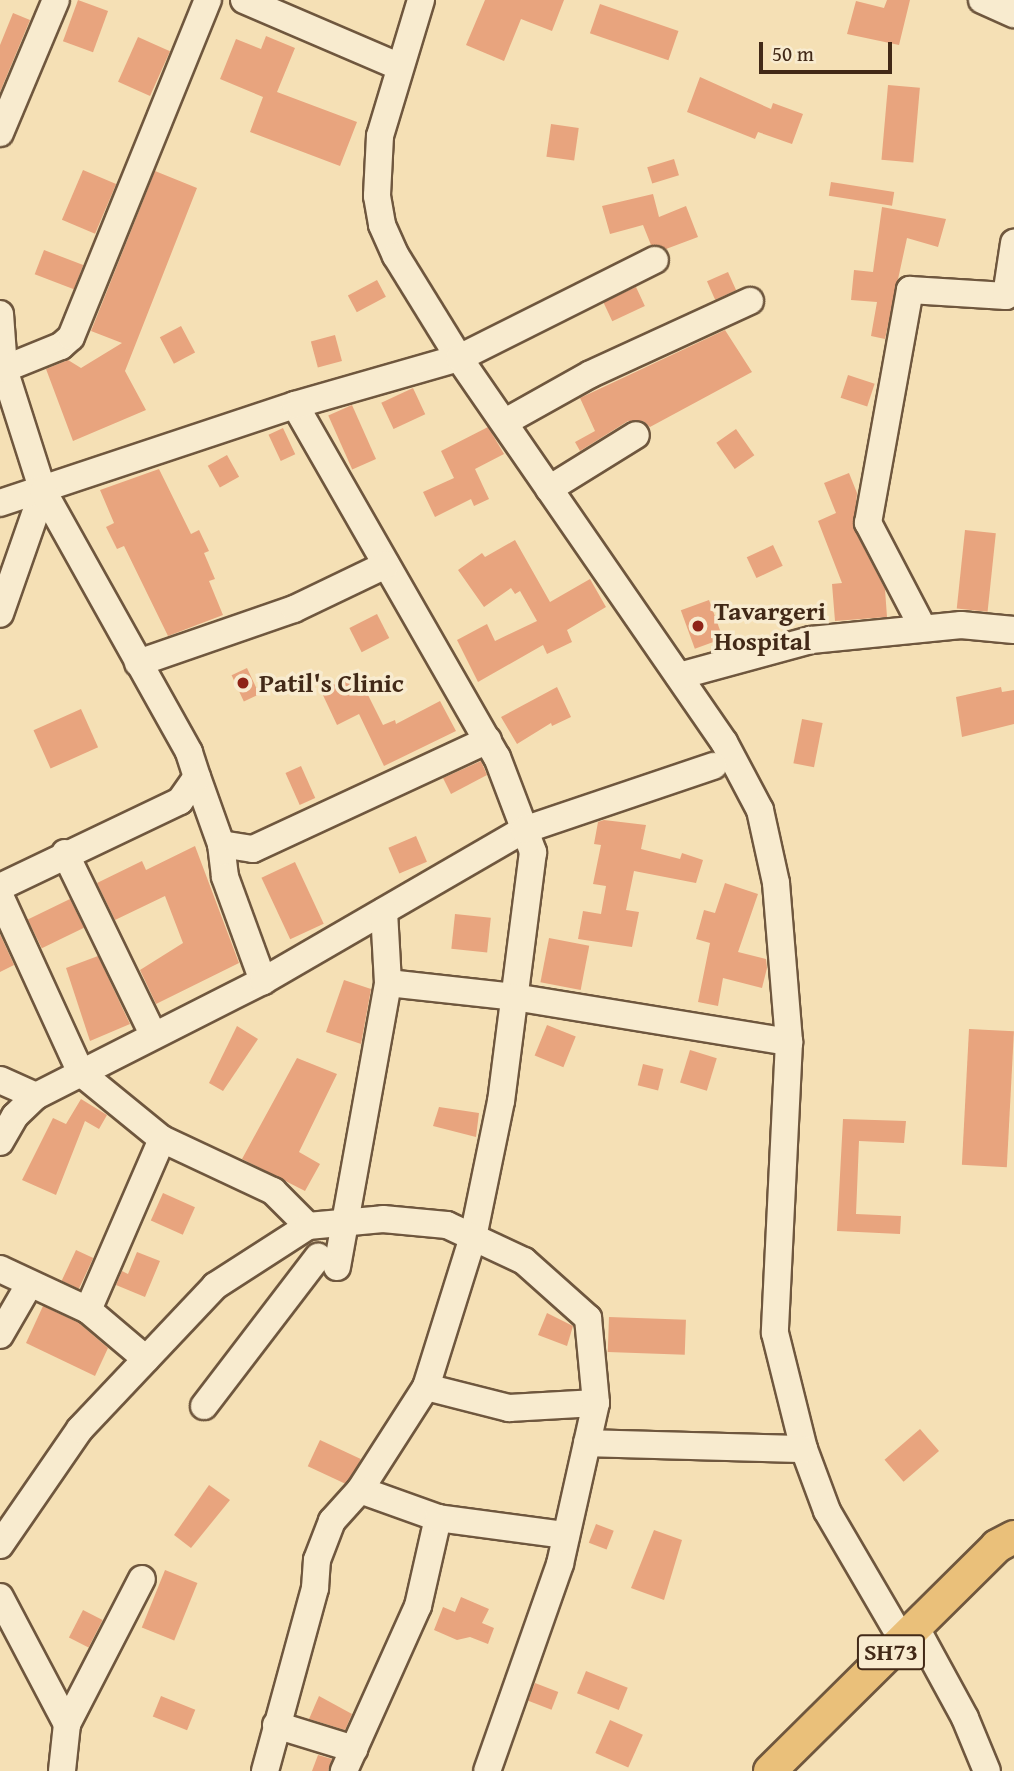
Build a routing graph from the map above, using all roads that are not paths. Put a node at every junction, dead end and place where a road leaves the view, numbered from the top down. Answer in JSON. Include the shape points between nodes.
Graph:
{"nodes":[{"id":1,"x":56,"y":0,"type":"edge"},
{"id":2,"x":208,"y":0,"type":"edge"},
{"id":3,"x":244,"y":0,"type":"edge"},
{"id":4,"x":421,"y":0,"type":"edge"},
{"id":5,"x":982,"y":0,"type":"edge"},
{"id":6,"x":1014,"y":13,"type":"edge"},
{"id":7,"x":398,"y":66,"type":"junction"},
{"id":8,"x":0,"y":133,"type":"edge"},
{"id":9,"x":1014,"y":243,"type":"edge"},
{"id":10,"x":655,"y":260,"type":"dead end"},
{"id":11,"x":750,"y":301,"type":"dead end"},
{"id":12,"x":0,"y":314,"type":"edge"},
{"id":13,"x":459,"y":358,"type":"junction"},
{"id":14,"x":4,"y":369,"type":"junction"},
{"id":15,"x":295,"y":405,"type":"junction"},
{"id":16,"x":505,"y":422,"type":"junction"},
{"id":17,"x":636,"y":435,"type":"dead end"},
{"id":18,"x":549,"y":489,"type":"junction"},
{"id":19,"x":43,"y":491,"type":"junction"},
{"id":20,"x":0,"y":503,"type":"edge"},
{"id":21,"x":386,"y":565,"type":"junction"},
{"id":22,"x":0,"y":614,"type":"edge"},
{"id":23,"x":923,"y":628,"type":"junction"},
{"id":24,"x":1014,"y":630,"type":"edge"},
{"id":25,"x":138,"y":663,"type":"junction"},
{"id":26,"x":680,"y":677,"type":"junction"},
{"id":27,"x":488,"y":740,"type":"junction"},
{"id":28,"x":713,"y":766,"type":"dead end"},
{"id":29,"x":197,"y":777,"type":"junction"},
{"id":30,"x":524,"y":830,"type":"junction"},
{"id":31,"x":221,"y":844,"type":"junction"},
{"id":32,"x":65,"y":853,"type":"junction"},
{"id":33,"x":0,"y":887,"type":"edge"},
{"id":34,"x":0,"y":896,"type":"edge"},
{"id":35,"x":384,"y":911,"type":"junction"},
{"id":36,"x":263,"y":981,"type":"junction"},
{"id":37,"x":388,"y":983,"type":"junction"},
{"id":38,"x":514,"y":997,"type":"junction"},
{"id":39,"x":155,"y":1036,"type":"junction"},
{"id":40,"x":789,"y":1042,"type":"junction"},
{"id":41,"x":81,"y":1073,"type":"junction"},
{"id":42,"x":0,"y":1080,"type":"edge"},
{"id":43,"x":37,"y":1096,"type":"junction"},
{"id":44,"x":162,"y":1139,"type":"junction"},
{"id":45,"x":0,"y":1142,"type":"edge"},
{"id":46,"x":347,"y":1222,"type":"junction"},
{"id":47,"x":308,"y":1226,"type":"junction"},
{"id":48,"x":473,"y":1237,"type":"junction"},
{"id":49,"x":284,"y":1241,"type":"junction"},
{"id":50,"x":338,"y":1267,"type":"junction"},
{"id":51,"x":0,"y":1269,"type":"edge"},
{"id":52,"x":29,"y":1285,"type":"junction"},
{"id":53,"x":88,"y":1310,"type":"junction"},
{"id":54,"x":0,"y":1335,"type":"edge"},
{"id":55,"x":146,"y":1360,"type":"junction"},
{"id":56,"x":426,"y":1387,"type":"junction"},
{"id":57,"x":596,"y":1403,"type":"junction"},
{"id":58,"x":204,"y":1406,"type":"dead end"},
{"id":59,"x":587,"y":1443,"type":"junction"},
{"id":60,"x":804,"y":1449,"type":"junction"},
{"id":61,"x":360,"y":1490,"type":"junction"},
{"id":62,"x":438,"y":1518,"type":"junction"},
{"id":63,"x":566,"y":1535,"type":"junction"},
{"id":64,"x":1014,"y":1537,"type":"edge"},
{"id":65,"x":0,"y":1545,"type":"edge"},
{"id":66,"x":142,"y":1578,"type":"dead end"},
{"id":67,"x":0,"y":1597,"type":"edge"},
{"id":68,"x":0,"y":1635,"type":"edge"},
{"id":69,"x":909,"y":1635,"type":"junction"},
{"id":70,"x":24,"y":1649,"type":"junction"},
{"id":71,"x":67,"y":1724,"type":"junction"},
{"id":72,"x":276,"y":1725,"type":"junction"},
{"id":73,"x":349,"y":1760,"type":"edge"},
{"id":74,"x":62,"y":1771,"type":"edge"},
{"id":75,"x":265,"y":1771,"type":"edge"},
{"id":76,"x":487,"y":1771,"type":"edge"},
{"id":77,"x":770,"y":1771,"type":"edge"},
{"id":78,"x":987,"y":1771,"type":"edge"}],
"edges":[{"from":1,"to":8,"type":"street"},
{"from":2,"to":14,"type":"street","via":[[71,337],[61,346]]},
{"from":3,"to":7,"type":"street"},
{"from":4,"to":7,"type":"street"},
{"from":5,"to":6,"type":"street"},
{"from":7,"to":13,"type":"street","via":[[380,136],[377,196],[382,225]]},
{"from":9,"to":23,"type":"street","via":[[1006,296],[910,290],[869,523]]},
{"from":10,"to":13,"type":"street"},
{"from":11,"to":16,"type":"street","via":[[591,374]]},
{"from":12,"to":14,"type":"street"},
{"from":13,"to":15,"type":"street"},
{"from":13,"to":16,"type":"street"},
{"from":14,"to":19,"type":"street"},
{"from":15,"to":19,"type":"street"},
{"from":15,"to":21,"type":"street"},
{"from":16,"to":18,"type":"street"},
{"from":17,"to":18,"type":"street"},
{"from":18,"to":26,"type":"street"},
{"from":19,"to":20,"type":"street"},
{"from":19,"to":22,"type":"street"},
{"from":19,"to":25,"type":"street"},
{"from":21,"to":25,"type":"street","via":[[294,610]]},
{"from":21,"to":27,"type":"street"},
{"from":23,"to":24,"type":"street","via":[[961,625]]},
{"from":23,"to":26,"type":"street","via":[[811,640]]},
{"from":25,"to":29,"type":"street","via":[[189,752]]},
{"from":26,"to":40,"type":"street","via":[[724,742],[760,810],[771,845]]},
{"from":27,"to":30,"type":"street"},
{"from":27,"to":31,"type":"street","via":[[253,849]]},
{"from":28,"to":30,"type":"street"},
{"from":29,"to":31,"type":"street"},
{"from":29,"to":32,"type":"street","via":[[180,802]]},
{"from":30,"to":35,"type":"street"},
{"from":30,"to":38,"type":"street","via":[[533,852]]},
{"from":31,"to":36,"type":"street","via":[[225,877]]},
{"from":32,"to":33,"type":"street"},
{"from":32,"to":39,"type":"street"},
{"from":34,"to":41,"type":"street"},
{"from":35,"to":36,"type":"street"},
{"from":35,"to":37,"type":"street"},
{"from":36,"to":39,"type":"street"},
{"from":37,"to":38,"type":"street"},
{"from":37,"to":46,"type":"street"},
{"from":38,"to":40,"type":"street"},
{"from":38,"to":48,"type":"street","via":[[501,1101]]},
{"from":39,"to":41,"type":"street"},
{"from":40,"to":60,"type":"street","via":[[775,1334]]},
{"from":41,"to":43,"type":"street"},
{"from":41,"to":44,"type":"street"},
{"from":42,"to":43,"type":"street"},
{"from":43,"to":45,"type":"street","via":[[15,1116]]},
{"from":44,"to":47,"type":"street","via":[[273,1191]]},
{"from":44,"to":53,"type":"street"},
{"from":46,"to":47,"type":"street"},
{"from":46,"to":48,"type":"street","via":[[383,1219],[447,1225]]},
{"from":46,"to":50,"type":"street"},
{"from":47,"to":49,"type":"street"},
{"from":48,"to":56,"type":"street"},
{"from":48,"to":57,"type":"street","via":[[524,1261],[589,1318]]},
{"from":49,"to":50,"type":"street"},
{"from":49,"to":55,"type":"street","via":[[215,1286]]},
{"from":50,"to":58,"type":"street"},
{"from":51,"to":52,"type":"street"},
{"from":52,"to":53,"type":"street"},
{"from":52,"to":54,"type":"street"},
{"from":53,"to":55,"type":"street"},
{"from":55,"to":65,"type":"street","via":[[80,1429]]},
{"from":56,"to":57,"type":"street","via":[[509,1408]]},
{"from":56,"to":61,"type":"street"},
{"from":57,"to":59,"type":"street"},
{"from":59,"to":60,"type":"street"},
{"from":59,"to":63,"type":"street"},
{"from":60,"to":69,"type":"street","via":[[827,1511]]},
{"from":61,"to":62,"type":"street"},
{"from":61,"to":72,"type":"street","via":[[332,1521],[317,1560],[315,1588]]},
{"from":62,"to":63,"type":"street"},
{"from":62,"to":73,"type":"street","via":[[418,1606]]},
{"from":63,"to":76,"type":"street"},
{"from":64,"to":69,"type":"main road","number":"SH73","via":[[997,1546]]},
{"from":66,"to":71,"type":"street"},
{"from":67,"to":70,"type":"street"},
{"from":68,"to":70,"type":"street"},
{"from":69,"to":77,"type":"main road","number":"SH73"},
{"from":69,"to":78,"type":"street","via":[[965,1718]]},
{"from":70,"to":71,"type":"street"},
{"from":71,"to":74,"type":"street"},
{"from":72,"to":73,"type":"street"},
{"from":72,"to":75,"type":"street"}]}
